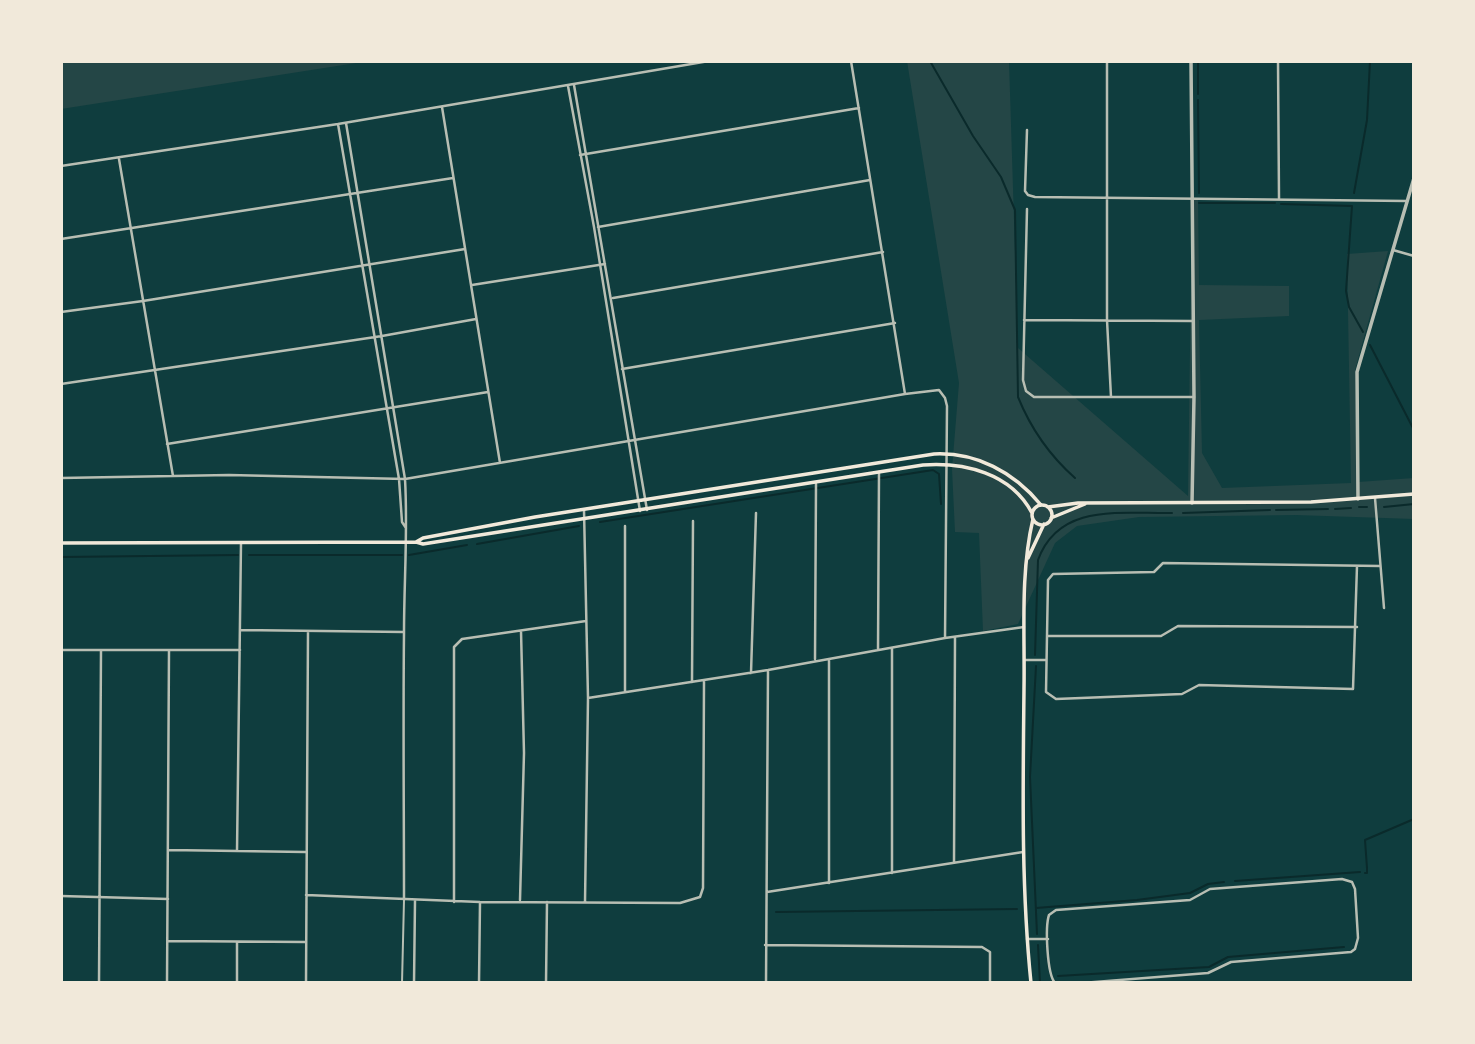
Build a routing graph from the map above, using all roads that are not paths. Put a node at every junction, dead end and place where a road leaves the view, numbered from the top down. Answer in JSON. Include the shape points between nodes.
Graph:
{"nodes":[{"id":1,"x":709,"y":61,"type":"edge"},
{"id":2,"x":851,"y":61,"type":"edge"},
{"id":3,"x":1107,"y":61,"type":"edge"},
{"id":4,"x":1191,"y":61,"type":"edge"},
{"id":5,"x":1278,"y":61,"type":"edge"},
{"id":6,"x":574,"y":85,"type":"junction"},
{"id":7,"x":568,"y":86,"type":"junction"},
{"id":8,"x":442,"y":106,"type":"junction"},
{"id":9,"x":859,"y":108,"type":"junction"},
{"id":10,"x":346,"y":123,"type":"junction"},
{"id":11,"x":338,"y":124,"type":"junction"},
{"id":12,"x":1027,"y":130,"type":"dead end"},
{"id":13,"x":580,"y":155,"type":"junction"},
{"id":14,"x":586,"y":155,"type":"junction"},
{"id":15,"x":119,"y":159,"type":"junction"},
{"id":16,"x":61,"y":166,"type":"edge"},
{"id":17,"x":453,"y":178,"type":"junction"},
{"id":18,"x":1414,"y":179,"type":"edge"},
{"id":19,"x":870,"y":180,"type":"junction"},
{"id":20,"x":358,"y":194,"type":"junction"},
{"id":21,"x":352,"y":195,"type":"junction"},
{"id":22,"x":1107,"y":198,"type":"junction"},
{"id":23,"x":1191,"y":198,"type":"junction"},
{"id":24,"x":1279,"y":198,"type":"junction"},
{"id":25,"x":1407,"y":201,"type":"junction"},
{"id":26,"x":1027,"y":209,"type":"dead end"},
{"id":27,"x":600,"y":227,"type":"junction"},
{"id":28,"x":594,"y":228,"type":"junction"},
{"id":29,"x":130,"y":230,"type":"junction"},
{"id":30,"x":61,"y":239,"type":"edge"},
{"id":31,"x":465,"y":248,"type":"junction"},
{"id":32,"x":1393,"y":250,"type":"junction"},
{"id":33,"x":883,"y":252,"type":"junction"},
{"id":34,"x":1414,"y":257,"type":"edge"},
{"id":35,"x":605,"y":264,"type":"junction"},
{"id":36,"x":369,"y":265,"type":"junction"},
{"id":37,"x":599,"y":265,"type":"junction"},
{"id":38,"x":363,"y":267,"type":"junction"},
{"id":39,"x":472,"y":285,"type":"junction"},
{"id":40,"x":612,"y":298,"type":"junction"},
{"id":41,"x":606,"y":299,"type":"junction"},
{"id":42,"x":144,"y":301,"type":"junction"},
{"id":43,"x":61,"y":312,"type":"edge"},
{"id":44,"x":476,"y":318,"type":"junction"},
{"id":45,"x":1024,"y":320,"type":"junction"},
{"id":46,"x":1107,"y":320,"type":"junction"},
{"id":47,"x":1193,"y":321,"type":"junction"},
{"id":48,"x":895,"y":323,"type":"junction"},
{"id":49,"x":382,"y":336,"type":"junction"},
{"id":50,"x":376,"y":337,"type":"junction"},
{"id":51,"x":623,"y":369,"type":"junction"},
{"id":52,"x":617,"y":370,"type":"junction"},
{"id":53,"x":155,"y":372,"type":"junction"},
{"id":54,"x":61,"y":384,"type":"edge"},
{"id":55,"x":488,"y":392,"type":"junction"},
{"id":56,"x":905,"y":394,"type":"junction"},
{"id":57,"x":1111,"y":397,"type":"junction"},
{"id":58,"x":1194,"y":397,"type":"junction"},
{"id":59,"x":394,"y":408,"type":"junction"},
{"id":60,"x":386,"y":409,"type":"junction"},
{"id":61,"x":635,"y":440,"type":"junction"},
{"id":62,"x":629,"y":441,"type":"junction"},
{"id":63,"x":167,"y":444,"type":"junction"},
{"id":64,"x":946,"y":453,"type":"junction"},
{"id":65,"x":500,"y":463,"type":"junction"},
{"id":66,"x":946,"y":464,"type":"junction"},
{"id":67,"x":999,"y":469,"type":"junction"},
{"id":68,"x":879,"y":472,"type":"junction"},
{"id":69,"x":173,"y":476,"type":"junction"},
{"id":70,"x":61,"y":478,"type":"edge"},
{"id":71,"x":995,"y":478,"type":"junction"},
{"id":72,"x":399,"y":479,"type":"junction"},
{"id":73,"x":405,"y":479,"type":"junction"},
{"id":74,"x":767,"y":479,"type":"junction"},
{"id":75,"x":816,"y":484,"type":"dead end"},
{"id":76,"x":769,"y":489,"type":"junction"},
{"id":77,"x":1414,"y":494,"type":"edge"},
{"id":78,"x":1375,"y":498,"type":"junction"},
{"id":79,"x":645,"y":499,"type":"junction"},
{"id":80,"x":1358,"y":499,"type":"junction"},
{"id":81,"x":639,"y":500,"type":"junction"},
{"id":82,"x":1087,"y":503,"type":"junction"},
{"id":83,"x":1192,"y":503,"type":"junction"},
{"id":84,"x":1041,"y":505,"type":"junction"},
{"id":85,"x":1048,"y":507,"type":"junction"},
{"id":86,"x":584,"y":509,"type":"junction"},
{"id":87,"x":647,"y":510,"type":"junction"},
{"id":88,"x":640,"y":511,"type":"junction"},
{"id":89,"x":755,"y":513,"type":"dead end"},
{"id":90,"x":1032,"y":513,"type":"junction"},
{"id":91,"x":1051,"y":518,"type":"junction"},
{"id":92,"x":586,"y":519,"type":"junction"},
{"id":93,"x":1033,"y":519,"type":"junction"},
{"id":94,"x":693,"y":521,"type":"dead end"},
{"id":95,"x":1044,"y":524,"type":"junction"},
{"id":96,"x":625,"y":526,"type":"dead end"},
{"id":97,"x":406,"y":528,"type":"junction"},
{"id":98,"x":405,"y":542,"type":"junction"},
{"id":99,"x":416,"y":542,"type":"junction"},
{"id":100,"x":61,"y":543,"type":"edge"},
{"id":101,"x":241,"y":543,"type":"junction"},
{"id":102,"x":1027,"y":560,"type":"junction"},
{"id":103,"x":1357,"y":566,"type":"junction"},
{"id":104,"x":1380,"y":566,"type":"junction"},
{"id":105,"x":1384,"y":608,"type":"dead end"},
{"id":106,"x":587,"y":621,"type":"junction"},
{"id":107,"x":1024,"y":627,"type":"junction"},
{"id":108,"x":1357,"y":627,"type":"junction"},
{"id":109,"x":240,"y":630,"type":"junction"},
{"id":110,"x":308,"y":631,"type":"junction"},
{"id":111,"x":521,"y":631,"type":"junction"},
{"id":112,"x":404,"y":632,"type":"junction"},
{"id":113,"x":1046,"y":636,"type":"junction"},
{"id":114,"x":955,"y":637,"type":"junction"},
{"id":115,"x":945,"y":638,"type":"junction"},
{"id":116,"x":892,"y":648,"type":"junction"},
{"id":117,"x":61,"y":650,"type":"edge"},
{"id":118,"x":100,"y":650,"type":"junction"},
{"id":119,"x":169,"y":650,"type":"junction"},
{"id":120,"x":240,"y":650,"type":"junction"},
{"id":121,"x":878,"y":650,"type":"junction"},
{"id":122,"x":829,"y":659,"type":"junction"},
{"id":123,"x":1025,"y":660,"type":"junction"},
{"id":124,"x":1046,"y":660,"type":"junction"},
{"id":125,"x":815,"y":661,"type":"junction"},
{"id":126,"x":768,"y":670,"type":"junction"},
{"id":127,"x":751,"y":673,"type":"junction"},
{"id":128,"x":704,"y":681,"type":"junction"},
{"id":129,"x":692,"y":682,"type":"junction"},
{"id":130,"x":625,"y":692,"type":"junction"},
{"id":131,"x":589,"y":698,"type":"junction"},
{"id":132,"x":169,"y":850,"type":"junction"},
{"id":133,"x":237,"y":851,"type":"junction"},
{"id":134,"x":305,"y":852,"type":"junction"},
{"id":135,"x":1024,"y":852,"type":"junction"},
{"id":136,"x":954,"y":862,"type":"junction"},
{"id":137,"x":892,"y":873,"type":"junction"},
{"id":138,"x":829,"y":883,"type":"junction"},
{"id":139,"x":767,"y":892,"type":"junction"},
{"id":140,"x":306,"y":895,"type":"junction"},
{"id":141,"x":61,"y":896,"type":"edge"},
{"id":142,"x":100,"y":896,"type":"junction"},
{"id":143,"x":168,"y":899,"type":"junction"},
{"id":144,"x":404,"y":900,"type":"junction"},
{"id":145,"x":415,"y":901,"type":"junction"},
{"id":146,"x":454,"y":902,"type":"junction"},
{"id":147,"x":480,"y":902,"type":"junction"},
{"id":148,"x":520,"y":902,"type":"junction"},
{"id":149,"x":547,"y":902,"type":"junction"},
{"id":150,"x":585,"y":902,"type":"junction"},
{"id":151,"x":1027,"y":939,"type":"junction"},
{"id":152,"x":1048,"y":939,"type":"junction"},
{"id":153,"x":168,"y":941,"type":"junction"},
{"id":154,"x":237,"y":942,"type":"junction"},
{"id":155,"x":306,"y":942,"type":"junction"},
{"id":156,"x":765,"y":945,"type":"junction"},
{"id":157,"x":99,"y":983,"type":"edge"},
{"id":158,"x":167,"y":983,"type":"edge"},
{"id":159,"x":237,"y":983,"type":"edge"},
{"id":160,"x":306,"y":983,"type":"edge"},
{"id":161,"x":402,"y":983,"type":"edge"},
{"id":162,"x":414,"y":983,"type":"edge"},
{"id":163,"x":479,"y":983,"type":"edge"},
{"id":164,"x":546,"y":983,"type":"edge"},
{"id":165,"x":766,"y":983,"type":"edge"},
{"id":166,"x":990,"y":983,"type":"edge"},
{"id":167,"x":1031,"y":983,"type":"edge"},
{"id":168,"x":1055,"y":983,"type":"edge"},
{"id":169,"x":1082,"y":983,"type":"edge"}],
"edges":[{"from":1,"to":6,"type":"street"},
{"from":2,"to":9,"type":"street"},
{"from":3,"to":22,"type":"street"},
{"from":4,"to":23,"type":"street"},
{"from":5,"to":24,"type":"street"},
{"from":6,"to":7,"type":"street"},
{"from":6,"to":14,"type":"street"},
{"from":7,"to":8,"type":"street"},
{"from":7,"to":13,"type":"street"},
{"from":8,"to":10,"type":"street"},
{"from":8,"to":17,"type":"street"},
{"from":9,"to":14,"type":"street"},
{"from":9,"to":19,"type":"street"},
{"from":10,"to":11,"type":"street"},
{"from":10,"to":20,"type":"street"},
{"from":11,"to":15,"type":"street"},
{"from":11,"to":21,"type":"street"},
{"from":12,"to":22,"type":"street","via":[[1028,195]]},
{"from":13,"to":14,"type":"street"},
{"from":13,"to":28,"type":"street"},
{"from":14,"to":27,"type":"street"},
{"from":15,"to":16,"type":"street"},
{"from":15,"to":29,"type":"street"},
{"from":17,"to":20,"type":"street"},
{"from":17,"to":31,"type":"street"},
{"from":18,"to":25,"type":"street"},
{"from":19,"to":27,"type":"street"},
{"from":19,"to":33,"type":"street"},
{"from":20,"to":21,"type":"street"},
{"from":20,"to":36,"type":"street"},
{"from":21,"to":29,"type":"street"},
{"from":21,"to":38,"type":"street"},
{"from":22,"to":23,"type":"street"},
{"from":22,"to":46,"type":"street"},
{"from":23,"to":24,"type":"street"},
{"from":23,"to":47,"type":"street"},
{"from":24,"to":25,"type":"street"},
{"from":25,"to":32,"type":"street"},
{"from":26,"to":45,"type":"street"},
{"from":27,"to":28,"type":"street"},
{"from":27,"to":35,"type":"street"},
{"from":28,"to":37,"type":"street"},
{"from":29,"to":30,"type":"street"},
{"from":29,"to":42,"type":"street"},
{"from":31,"to":36,"type":"street"},
{"from":31,"to":39,"type":"street"},
{"from":32,"to":34,"type":"street"},
{"from":32,"to":80,"type":"street","via":[[1357,372]]},
{"from":33,"to":40,"type":"street"},
{"from":33,"to":48,"type":"street"},
{"from":35,"to":37,"type":"street"},
{"from":35,"to":40,"type":"street"},
{"from":36,"to":38,"type":"street"},
{"from":36,"to":49,"type":"street"},
{"from":37,"to":39,"type":"street"},
{"from":37,"to":41,"type":"street"},
{"from":38,"to":42,"type":"street"},
{"from":38,"to":50,"type":"street"},
{"from":39,"to":44,"type":"street"},
{"from":40,"to":41,"type":"street"},
{"from":40,"to":51,"type":"street"},
{"from":41,"to":52,"type":"street"},
{"from":42,"to":43,"type":"street"},
{"from":42,"to":53,"type":"street"},
{"from":44,"to":49,"type":"street"},
{"from":44,"to":55,"type":"street"},
{"from":45,"to":46,"type":"street"},
{"from":45,"to":57,"type":"street","via":[[1026,391],[1034,397]]},
{"from":46,"to":47,"type":"street"},
{"from":46,"to":57,"type":"street"},
{"from":47,"to":58,"type":"street"},
{"from":48,"to":51,"type":"street"},
{"from":48,"to":56,"type":"street"},
{"from":49,"to":50,"type":"street"},
{"from":49,"to":59,"type":"street"},
{"from":50,"to":53,"type":"street"},
{"from":50,"to":60,"type":"street"},
{"from":51,"to":52,"type":"street"},
{"from":51,"to":61,"type":"street"},
{"from":52,"to":62,"type":"street"},
{"from":53,"to":54,"type":"street"},
{"from":53,"to":63,"type":"street"},
{"from":55,"to":59,"type":"street"},
{"from":55,"to":65,"type":"street"},
{"from":56,"to":61,"type":"street"},
{"from":56,"to":64,"type":"street","via":[[933,389],[945,398]]},
{"from":57,"to":58,"type":"street"},
{"from":58,"to":83,"type":"street"},
{"from":59,"to":60,"type":"street"},
{"from":59,"to":73,"type":"street"},
{"from":60,"to":63,"type":"street"},
{"from":60,"to":72,"type":"street"},
{"from":61,"to":62,"type":"street"},
{"from":61,"to":79,"type":"street"},
{"from":62,"to":65,"type":"street"},
{"from":62,"to":81,"type":"street"},
{"from":63,"to":69,"type":"street"},
{"from":64,"to":66,"type":"street"},
{"from":64,"to":67,"type":"main road","via":[[973,457]]},
{"from":64,"to":74,"type":"main road"},
{"from":65,"to":73,"type":"street"},
{"from":66,"to":68,"type":"main road"},
{"from":66,"to":71,"type":"main road","via":[[968,466]]},
{"from":66,"to":115,"type":"street"},
{"from":67,"to":71,"type":"main road"},
{"from":67,"to":84,"type":"main road"},
{"from":68,"to":76,"type":"main road"},
{"from":68,"to":121,"type":"street"},
{"from":69,"to":70,"type":"street"},
{"from":69,"to":72,"type":"street"},
{"from":71,"to":90,"type":"main road","via":[[1015,492]]},
{"from":72,"to":73,"type":"street"},
{"from":72,"to":97,"type":"street"},
{"from":73,"to":97,"type":"street"},
{"from":74,"to":76,"type":"main road"},
{"from":74,"to":79,"type":"main road"},
{"from":75,"to":125,"type":"street"},
{"from":76,"to":87,"type":"main road"},
{"from":77,"to":78,"type":"main road"},
{"from":78,"to":80,"type":"main road"},
{"from":78,"to":104,"type":"street"},
{"from":79,"to":81,"type":"main road"},
{"from":79,"to":87,"type":"street"},
{"from":80,"to":83,"type":"main road"},
{"from":81,"to":86,"type":"main road"},
{"from":81,"to":88,"type":"street"},
{"from":82,"to":83,"type":"main road"},
{"from":82,"to":85,"type":"main road"},
{"from":82,"to":91,"type":"main road"},
{"from":84,"to":85,"type":"main road"},
{"from":84,"to":90,"type":"main road"},
{"from":85,"to":91,"type":"main road"},
{"from":86,"to":92,"type":"street"},
{"from":86,"to":99,"type":"main road"},
{"from":87,"to":88,"type":"main road"},
{"from":88,"to":92,"type":"main road"},
{"from":89,"to":127,"type":"street"},
{"from":90,"to":93,"type":"main road"},
{"from":91,"to":95,"type":"main road"},
{"from":92,"to":99,"type":"main road"},
{"from":92,"to":106,"type":"street"},
{"from":93,"to":95,"type":"main road"},
{"from":93,"to":102,"type":"main road"},
{"from":94,"to":129,"type":"street"},
{"from":95,"to":102,"type":"main road"},
{"from":96,"to":130,"type":"street"},
{"from":97,"to":98,"type":"street"},
{"from":98,"to":99,"type":"main road"},
{"from":98,"to":101,"type":"main road"},
{"from":98,"to":112,"type":"street"},
{"from":100,"to":101,"type":"main road"},
{"from":101,"to":109,"type":"street"},
{"from":102,"to":107,"type":"main road"},
{"from":103,"to":104,"type":"street"},
{"from":103,"to":108,"type":"street"},
{"from":103,"to":113,"type":"street","via":[[1163,563],[1154,572],[1053,574],[1048,580]]},
{"from":104,"to":105,"type":"street"},
{"from":106,"to":111,"type":"street"},
{"from":106,"to":131,"type":"street"},
{"from":107,"to":114,"type":"street"},
{"from":107,"to":123,"type":"main road"},
{"from":108,"to":113,"type":"street","via":[[1178,626],[1161,636]]},
{"from":108,"to":124,"type":"street","via":[[1353,689],[1199,685],[1182,694],[1055,699],[1046,692]]},
{"from":109,"to":110,"type":"street"},
{"from":109,"to":120,"type":"street"},
{"from":110,"to":112,"type":"street"},
{"from":110,"to":134,"type":"street"},
{"from":111,"to":146,"type":"street","via":[[462,639],[454,648]]},
{"from":111,"to":148,"type":"street"},
{"from":112,"to":144,"type":"street"},
{"from":113,"to":124,"type":"street"},
{"from":114,"to":115,"type":"street"},
{"from":114,"to":136,"type":"street"},
{"from":115,"to":116,"type":"street"},
{"from":116,"to":121,"type":"street"},
{"from":116,"to":137,"type":"street"},
{"from":117,"to":118,"type":"street"},
{"from":118,"to":119,"type":"street"},
{"from":118,"to":142,"type":"street"},
{"from":119,"to":120,"type":"street"},
{"from":119,"to":132,"type":"street"},
{"from":120,"to":133,"type":"street"},
{"from":121,"to":122,"type":"street"},
{"from":122,"to":125,"type":"street"},
{"from":122,"to":138,"type":"street"},
{"from":123,"to":124,"type":"street"},
{"from":123,"to":135,"type":"main road"},
{"from":125,"to":126,"type":"street"},
{"from":126,"to":127,"type":"street"},
{"from":126,"to":139,"type":"street"},
{"from":127,"to":128,"type":"street"},
{"from":128,"to":129,"type":"street"},
{"from":128,"to":150,"type":"street","via":[[700,897],[680,903]]},
{"from":129,"to":130,"type":"street"},
{"from":130,"to":131,"type":"street"},
{"from":131,"to":150,"type":"street"},
{"from":132,"to":133,"type":"street"},
{"from":132,"to":143,"type":"street"},
{"from":133,"to":134,"type":"street"},
{"from":134,"to":140,"type":"street"},
{"from":135,"to":136,"type":"street"},
{"from":135,"to":151,"type":"main road"},
{"from":136,"to":137,"type":"street"},
{"from":137,"to":138,"type":"street"},
{"from":138,"to":139,"type":"street"},
{"from":139,"to":156,"type":"street"},
{"from":140,"to":144,"type":"street"},
{"from":140,"to":155,"type":"street"},
{"from":141,"to":142,"type":"street"},
{"from":142,"to":143,"type":"street"},
{"from":142,"to":157,"type":"street"},
{"from":143,"to":153,"type":"street"},
{"from":144,"to":145,"type":"street"},
{"from":144,"to":161,"type":"lane"},
{"from":145,"to":146,"type":"street"},
{"from":145,"to":162,"type":"street"},
{"from":146,"to":147,"type":"street"},
{"from":147,"to":148,"type":"street"},
{"from":147,"to":163,"type":"street"},
{"from":148,"to":149,"type":"street"},
{"from":149,"to":150,"type":"street"},
{"from":149,"to":164,"type":"street"},
{"from":151,"to":152,"type":"street"},
{"from":151,"to":167,"type":"main road"},
{"from":152,"to":168,"type":"street"},
{"from":152,"to":169,"type":"street","via":[[1047,919],[1056,910],[1190,900],[1210,889],[1342,879],[1352,882],[1355,889],[1358,938],[1351,952],[1231,962],[1208,973]]},
{"from":153,"to":154,"type":"street"},
{"from":153,"to":158,"type":"street"},
{"from":154,"to":155,"type":"street"},
{"from":154,"to":159,"type":"street"},
{"from":155,"to":160,"type":"street"},
{"from":156,"to":165,"type":"street"},
{"from":156,"to":166,"type":"street","via":[[982,947],[990,952]]}]}
